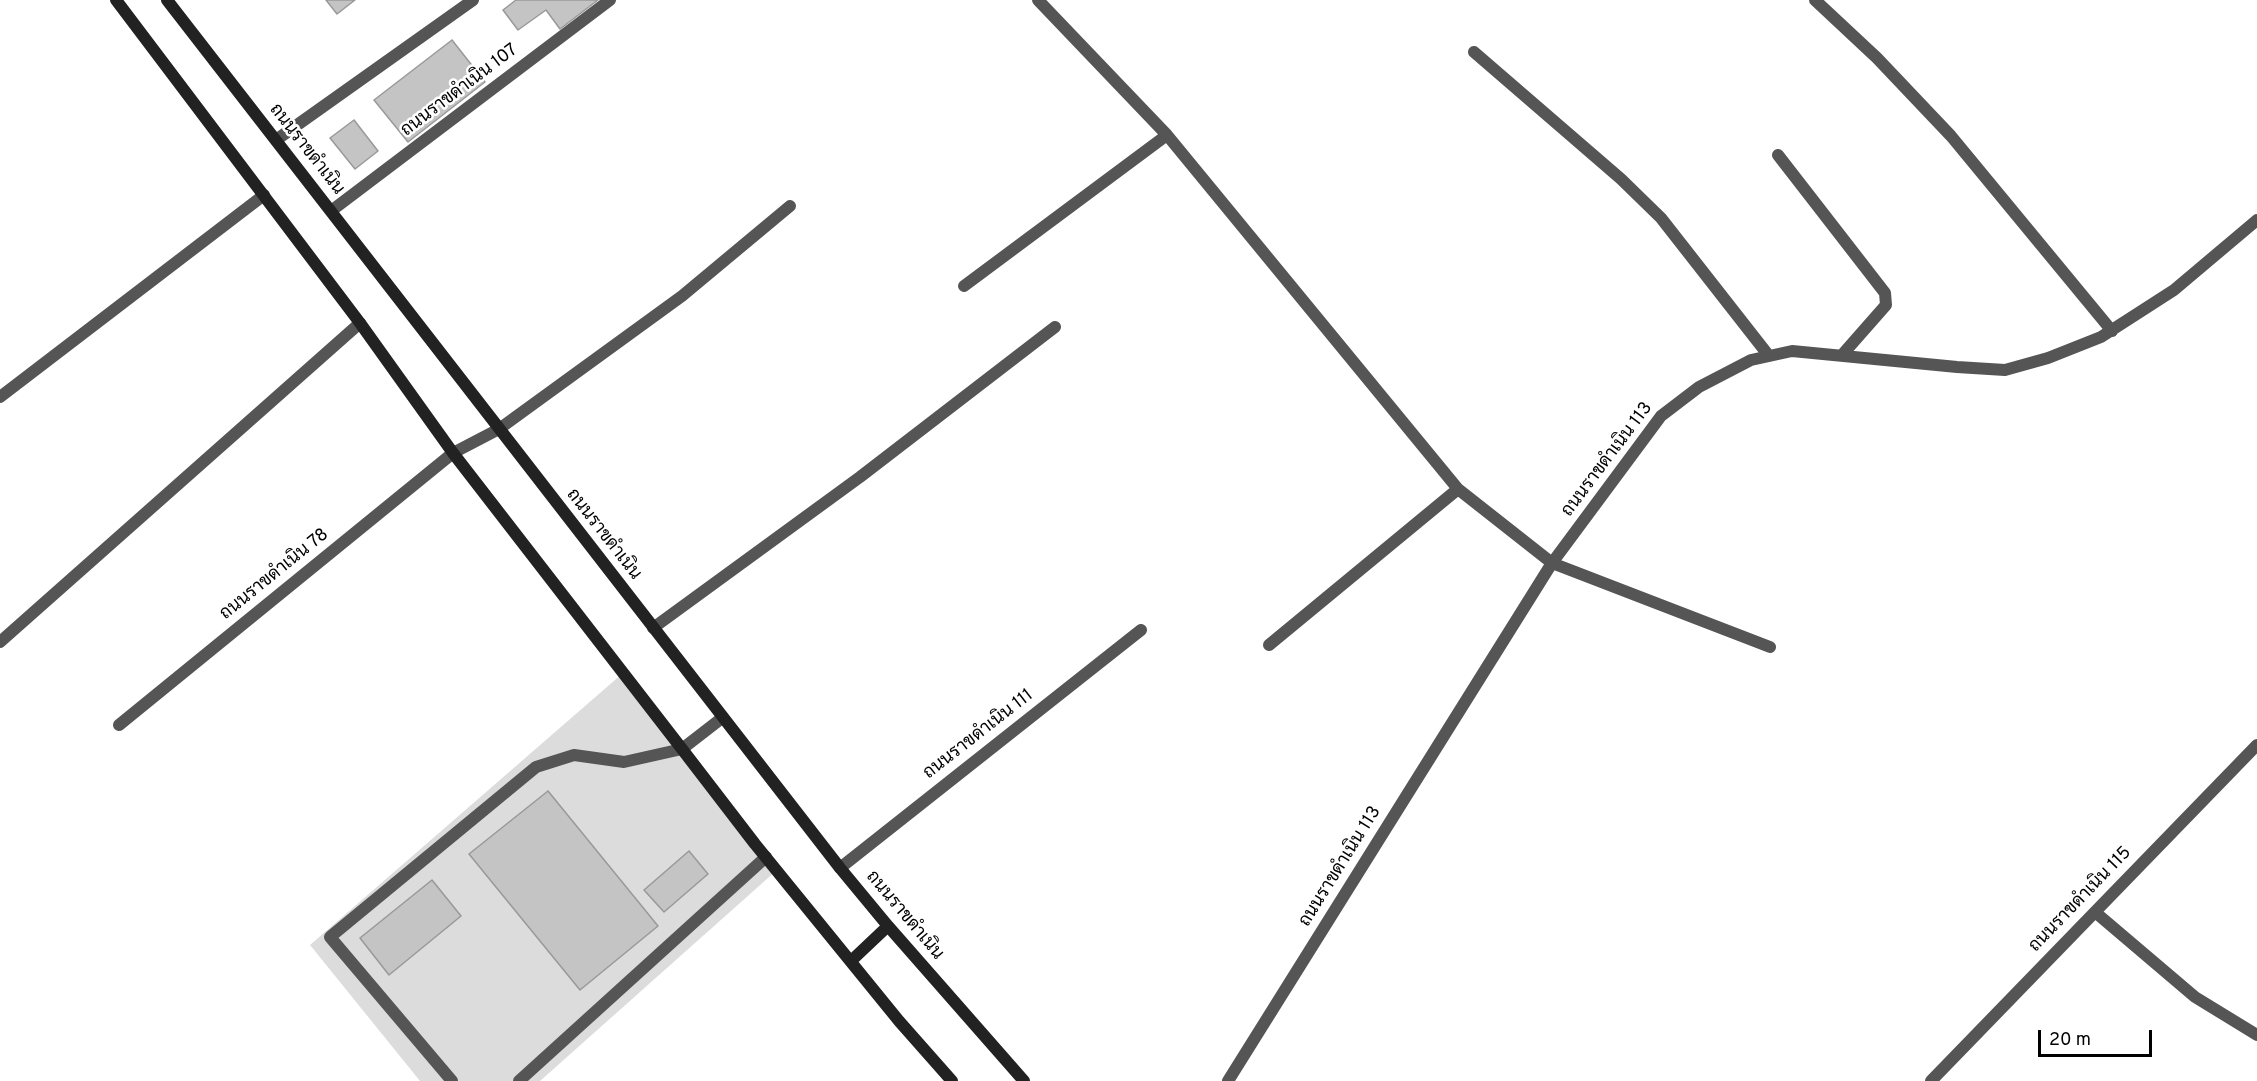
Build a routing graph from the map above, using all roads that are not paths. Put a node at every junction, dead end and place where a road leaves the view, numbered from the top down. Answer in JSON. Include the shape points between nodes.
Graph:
{"nodes":[{"id":1,"x":116,"y":0,"type":"edge"},
{"id":2,"x":167,"y":0,"type":"edge"},
{"id":3,"x":473,"y":0,"type":"edge"},
{"id":4,"x":610,"y":0,"type":"edge"},
{"id":5,"x":1038,"y":0,"type":"edge"},
{"id":6,"x":1815,"y":0,"type":"edge"},
{"id":7,"x":1474,"y":52,"type":"dead end"},
{"id":8,"x":1167,"y":135,"type":"junction"},
{"id":9,"x":276,"y":140,"type":"junction"},
{"id":10,"x":1778,"y":155,"type":"dead end"},
{"id":11,"x":264,"y":195,"type":"junction"},
{"id":12,"x":790,"y":206,"type":"dead end"},
{"id":13,"x":331,"y":211,"type":"junction"},
{"id":14,"x":2257,"y":220,"type":"edge"},
{"id":15,"x":964,"y":286,"type":"dead end"},
{"id":16,"x":360,"y":323,"type":"junction"},
{"id":17,"x":1055,"y":327,"type":"dead end"},
{"id":18,"x":2112,"y":330,"type":"junction"},
{"id":19,"x":1842,"y":355,"type":"junction"},
{"id":20,"x":1769,"y":356,"type":"junction"},
{"id":21,"x":0,"y":397,"type":"edge"},
{"id":22,"x":499,"y":429,"type":"junction"},
{"id":23,"x":453,"y":453,"type":"junction"},
{"id":24,"x":1458,"y":489,"type":"junction"},
{"id":25,"x":1552,"y":563,"type":"junction"},
{"id":26,"x":653,"y":628,"type":"junction"},
{"id":27,"x":1141,"y":630,"type":"dead end"},
{"id":28,"x":0,"y":642,"type":"edge"},
{"id":29,"x":1269,"y":645,"type":"dead end"},
{"id":30,"x":1770,"y":646,"type":"dead end"},
{"id":31,"x":722,"y":718,"type":"junction"},
{"id":32,"x":119,"y":725,"type":"dead end"},
{"id":33,"x":2257,"y":745,"type":"edge"},
{"id":34,"x":682,"y":749,"type":"junction"},
{"id":35,"x":766,"y":857,"type":"junction"},
{"id":36,"x":840,"y":868,"type":"junction"},
{"id":37,"x":2095,"y":912,"type":"junction"},
{"id":38,"x":888,"y":926,"type":"junction"},
{"id":39,"x":851,"y":961,"type":"junction"},
{"id":40,"x":2257,"y":1035,"type":"edge"},
{"id":41,"x":452,"y":1081,"type":"edge"},
{"id":42,"x":519,"y":1081,"type":"edge"},
{"id":43,"x":952,"y":1081,"type":"edge"},
{"id":44,"x":1024,"y":1081,"type":"edge"},
{"id":45,"x":1228,"y":1081,"type":"edge"},
{"id":46,"x":1931,"y":1081,"type":"edge"}],
"edges":[{"from":1,"to":11,"type":"main road"},
{"from":2,"to":9,"type":"main road","name":"ถนนราขดำเนิน"},
{"from":3,"to":9,"type":"street"},
{"from":4,"to":13,"type":"street","name":"ถนนราขดำเนิน 107"},
{"from":5,"to":8,"type":"street"},
{"from":6,"to":18,"type":"street","via":[[1951,136]]},
{"from":7,"to":20,"type":"street","via":[[1661,218]]},
{"from":8,"to":15,"type":"street"},
{"from":8,"to":24,"type":"street"},
{"from":9,"to":13,"type":"main road","name":"ถนนราขดำเนิน"},
{"from":10,"to":19,"type":"street","via":[[1885,292],[1886,305]]},
{"from":11,"to":16,"type":"main road"},
{"from":11,"to":21,"type":"street"},
{"from":12,"to":22,"type":"street","name":"ถนนราขดำเนิน 78","via":[[682,296]]},
{"from":13,"to":22,"type":"main road","name":"ถนนราขดำเนิน"},
{"from":14,"to":18,"type":"street","name":"ถนนราขดำเนิน 113","via":[[2174,290]]},
{"from":16,"to":23,"type":"main road"},
{"from":16,"to":28,"type":"street"},
{"from":17,"to":26,"type":"street","via":[[860,477]]},
{"from":18,"to":19,"type":"street","name":"ถนนราขดำเนิน 113","via":[[2048,358],[2005,370]]},
{"from":19,"to":20,"type":"street","name":"ถนนราขดำเนิน 113","via":[[1792,351]]},
{"from":20,"to":25,"type":"street","name":"ถนนราขดำเนิน 113","via":[[1751,360],[1699,387],[1661,416]]},
{"from":22,"to":23,"type":"street","name":"ถนนราขดำเนิน 78"},
{"from":22,"to":26,"type":"main road","name":"ถนนราขดำเนิน"},
{"from":23,"to":32,"type":"street","name":"ถนนราขดำเนิน 78"},
{"from":23,"to":34,"type":"main road"},
{"from":24,"to":25,"type":"street"},
{"from":24,"to":29,"type":"street"},
{"from":25,"to":30,"type":"street"},
{"from":25,"to":45,"type":"street","name":"ถนนราขดำเนิน 113"},
{"from":26,"to":31,"type":"main road","name":"ถนนราขดำเนิน"},
{"from":27,"to":36,"type":"street","name":"ถนนราขดำเนิน 111"},
{"from":31,"to":34,"type":"street"},
{"from":31,"to":36,"type":"main road","name":"ถนนราขดำเนิน"},
{"from":33,"to":37,"type":"street","name":"ถนนราขดำเนิน 115"},
{"from":34,"to":35,"type":"main road"},
{"from":34,"to":41,"type":"street","via":[[624,762],[574,754],[536,767],[330,937]]},
{"from":35,"to":39,"type":"main road"},
{"from":35,"to":42,"type":"street"},
{"from":36,"to":38,"type":"main road","name":"ถนนราขดำเนิน"},
{"from":37,"to":40,"type":"street","via":[[2195,997]]},
{"from":37,"to":46,"type":"street","name":"ถนนราขดำเนิน 115"},
{"from":38,"to":39,"type":"main road"},
{"from":38,"to":44,"type":"main road","name":"ถนนราขดำเนิน"},
{"from":39,"to":43,"type":"main road"}]}
